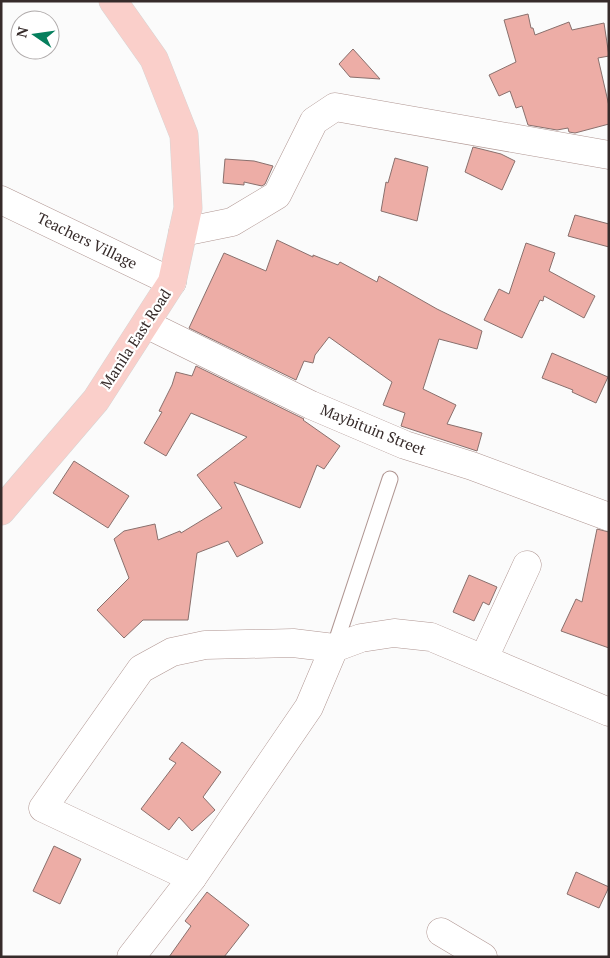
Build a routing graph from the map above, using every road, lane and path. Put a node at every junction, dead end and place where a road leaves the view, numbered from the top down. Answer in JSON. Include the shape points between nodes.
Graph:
{"nodes":[{"id":1,"x":113,"y":1,"type":"edge"},
{"id":2,"x":609,"y":155,"type":"edge"},
{"id":3,"x":1,"y":200,"type":"edge"},
{"id":4,"x":183,"y":232,"type":"junction"},
{"id":5,"x":172,"y":282,"type":"junction"},
{"id":6,"x":146,"y":324,"type":"junction"},
{"id":7,"x":390,"y":478,"type":"dead end"},
{"id":8,"x":1,"y":511,"type":"edge"},
{"id":9,"x":609,"y":517,"type":"edge"},
{"id":10,"x":527,"y":565,"type":"dead end"},
{"id":11,"x":334,"y":648,"type":"junction"},
{"id":12,"x":484,"y":658,"type":"junction"},
{"id":13,"x":609,"y":712,"type":"edge"},
{"id":14,"x":192,"y":878,"type":"junction"},
{"id":15,"x":441,"y":932,"type":"dead end"},
{"id":16,"x":131,"y":957,"type":"edge"},
{"id":17,"x":483,"y":957,"type":"edge"}],
"edges":[{"from":1,"to":4,"type":"main road","name":"Manila East Road","via":[[154,59],[184,135],[188,208]]},
{"from":2,"to":4,"type":"street","via":[[335,107],[314,121],[277,195],[232,222]]},
{"from":3,"to":5,"type":"street","name":"Teachers Village"},
{"from":4,"to":5,"type":"main road","name":"Manila East Road"},
{"from":5,"to":6,"type":"main road","name":"Manila East Road"},
{"from":6,"to":8,"type":"main road","name":"Manila East Road","via":[[96,400]]},
{"from":6,"to":9,"type":"street","name":"Maybituin Street","via":[[311,405],[405,445]]},
{"from":7,"to":11,"type":"lane"},
{"from":10,"to":12,"type":"street"},
{"from":11,"to":12,"type":"street","via":[[361,638],[394,633],[431,637]]},
{"from":11,"to":14,"type":"street","via":[[309,707]]},
{"from":11,"to":14,"type":"street","via":[[293,642],[205,644],[172,652],[141,669],[43,808]]},
{"from":12,"to":13,"type":"street"},
{"from":14,"to":16,"type":"street"},
{"from":15,"to":17,"type":"street"}]}
